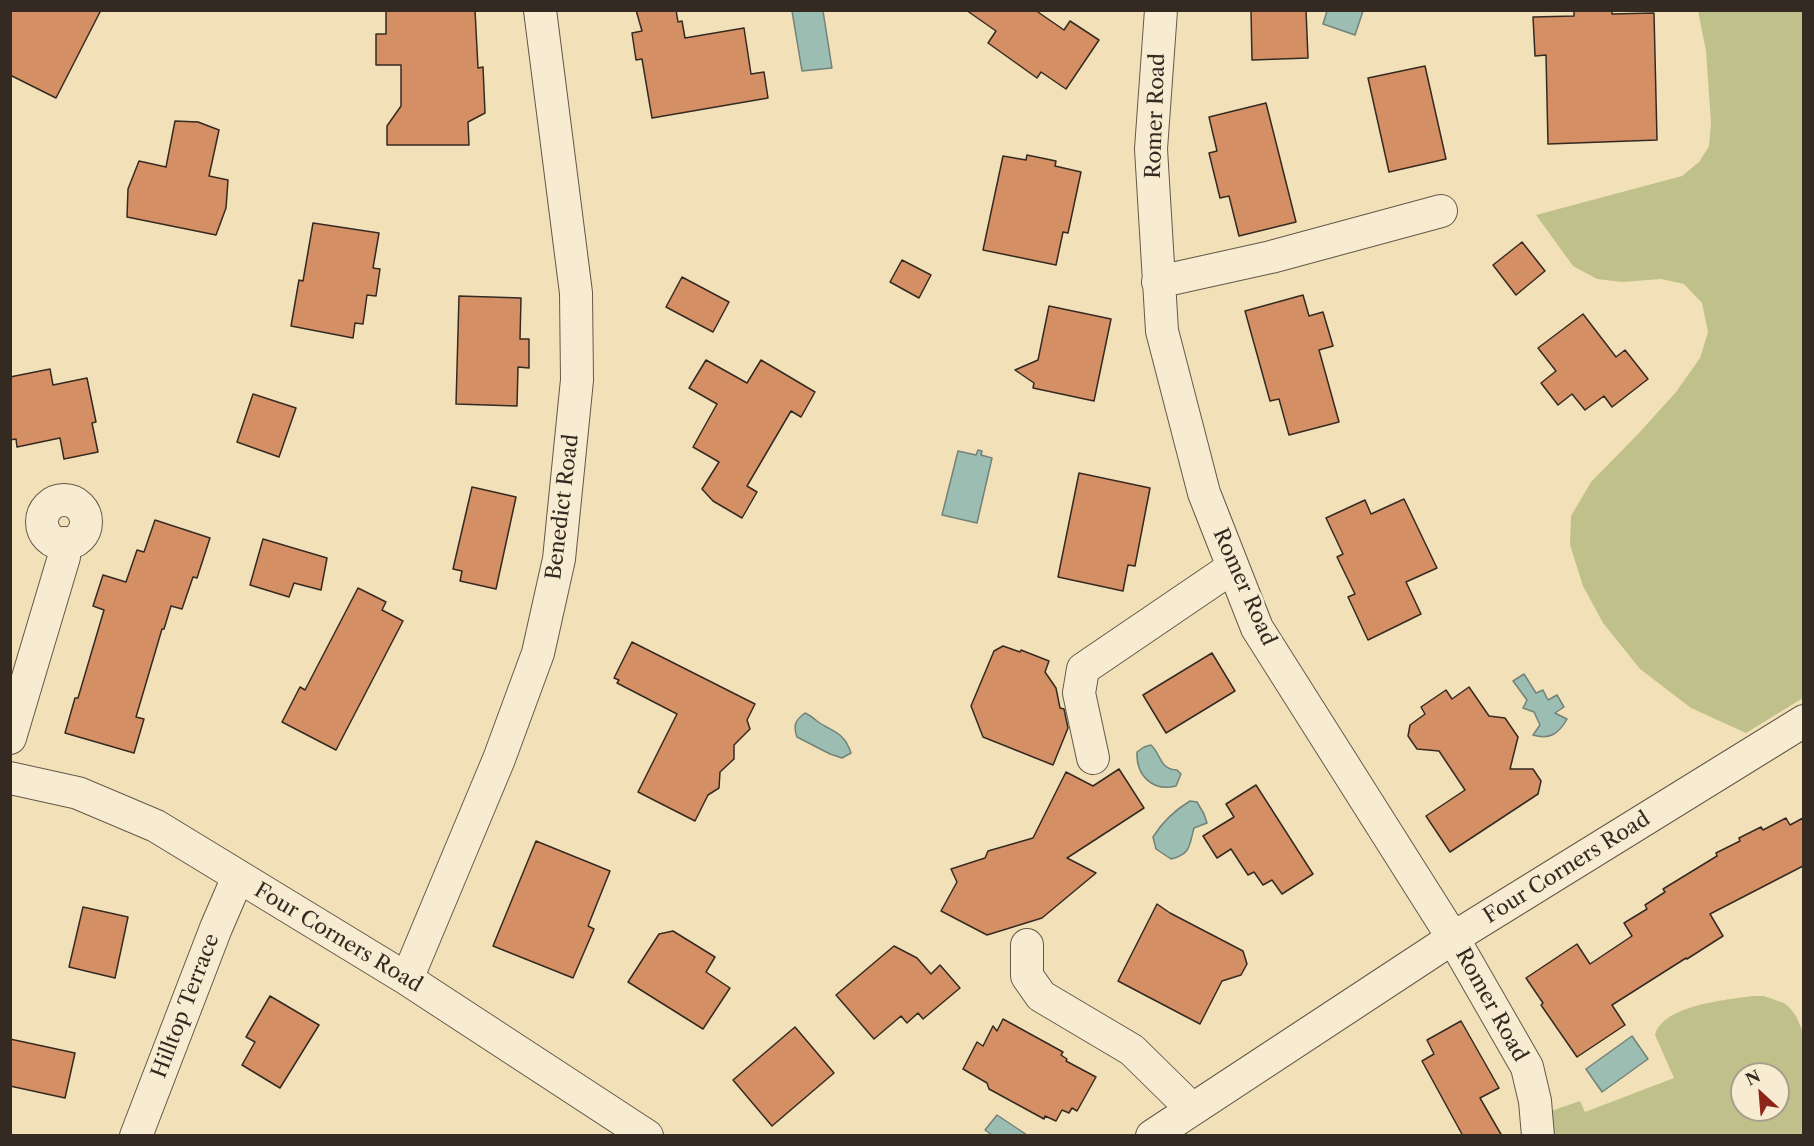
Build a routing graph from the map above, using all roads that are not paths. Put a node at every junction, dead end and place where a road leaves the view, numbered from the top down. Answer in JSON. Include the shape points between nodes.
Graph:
{"nodes":[{"id":1,"x":540,"y":10,"type":"edge"},
{"id":2,"x":1161,"y":10,"type":"edge"},
{"id":3,"x":1441,"y":211,"type":"dead end"},
{"id":4,"x":1158,"y":282,"type":"junction"},
{"id":5,"x":64,"y":543,"type":"dead end"},
{"id":6,"x":1233,"y":567,"type":"junction"},
{"id":7,"x":1803,"y":721,"type":"edge"},
{"id":8,"x":10,"y":738,"type":"edge"},
{"id":9,"x":1093,"y":758,"type":"dead end"},
{"id":10,"x":10,"y":778,"type":"edge"},
{"id":11,"x":238,"y":878,"type":"junction"},
{"id":12,"x":1454,"y":938,"type":"junction"},
{"id":13,"x":1027,"y":945,"type":"dead end"},
{"id":14,"x":407,"y":980,"type":"junction"},
{"id":15,"x":1192,"y":1109,"type":"junction"},
{"id":16,"x":136,"y":1136,"type":"edge"},
{"id":17,"x":647,"y":1136,"type":"edge"},
{"id":18,"x":1152,"y":1136,"type":"edge"},
{"id":19,"x":1538,"y":1136,"type":"edge"}],
"edges":[{"from":1,"to":14,"type":"street","name":"Benedict Road","via":[[576,293],[577,380],[559,559],[538,653],[499,759]]},
{"from":2,"to":4,"type":"street","name":"Romer Road","via":[[1151,149]]},
{"from":3,"to":4,"type":"street","via":[[1271,257]]},
{"from":4,"to":6,"type":"street","name":"Romer Road","via":[[1162,331],[1195,461]]},
{"from":5,"to":8,"type":"street","via":[[64,557]]},
{"from":6,"to":9,"type":"street","via":[[1083,669],[1079,693]]},
{"from":6,"to":12,"type":"street","name":"Romer Road","via":[[1257,628]]},
{"from":7,"to":12,"type":"street","name":"Four Corners Road"},
{"from":10,"to":11,"type":"street","name":"Four Corners Road","via":[[78,794],[156,826]]},
{"from":11,"to":14,"type":"street","name":"Four Corners Road"},
{"from":11,"to":16,"type":"street","name":"Hilltop Terrace"},
{"from":12,"to":15,"type":"street","name":"Four Corners Road"},
{"from":12,"to":19,"type":"street","name":"Romer Road","via":[[1527,1067]]},
{"from":13,"to":15,"type":"street","via":[[1027,976],[1041,996],[1132,1050]]},
{"from":14,"to":17,"type":"street","name":"Four Corners Road"},
{"from":15,"to":18,"type":"street","name":"Four Corners Road"}]}
